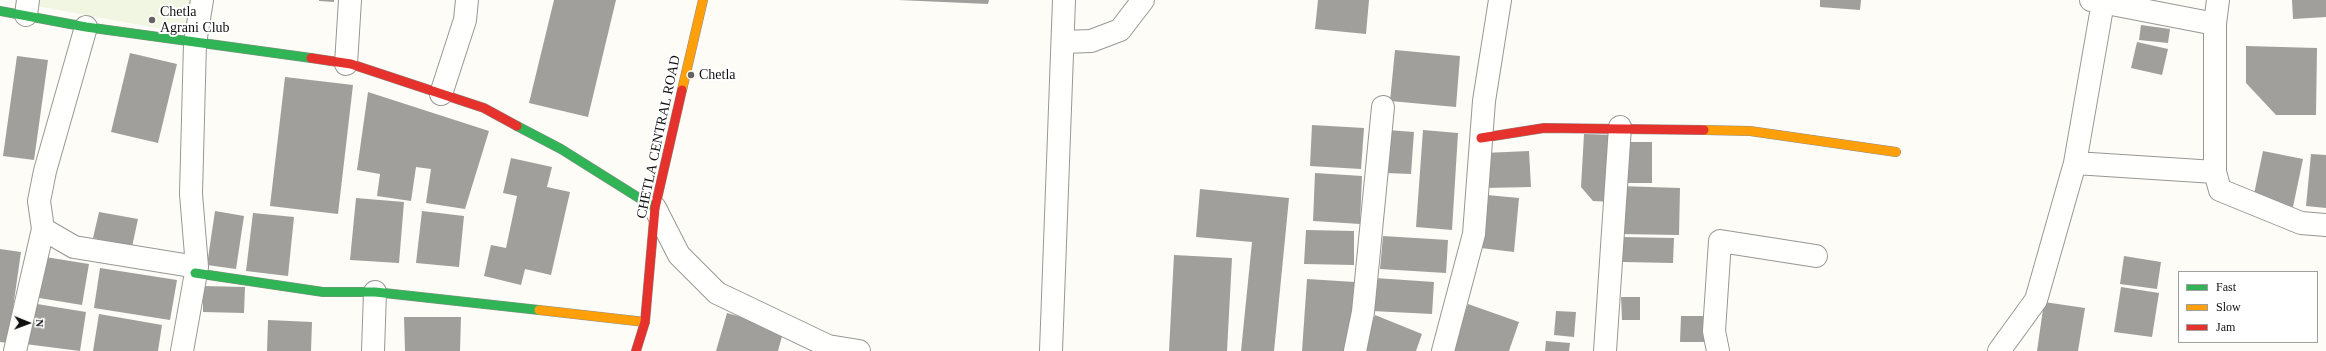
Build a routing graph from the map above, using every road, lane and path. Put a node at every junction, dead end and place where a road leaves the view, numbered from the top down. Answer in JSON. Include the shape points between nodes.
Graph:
{"nodes":[{"id":1,"x":202,"y":0,"type":"edge"},
{"id":2,"x":350,"y":0,"type":"edge"},
{"id":3,"x":467,"y":0,"type":"edge"},
{"id":4,"x":703,"y":0,"type":"edge"},
{"id":5,"x":1064,"y":0,"type":"edge"},
{"id":6,"x":1144,"y":0,"type":"edge"},
{"id":7,"x":1500,"y":0,"type":"edge"},
{"id":8,"x":2218,"y":0,"type":"edge"},
{"id":9,"x":2097,"y":1,"type":"edge"},
{"id":10,"x":27,"y":7,"type":"edge"},
{"id":11,"x":0,"y":11,"type":"edge"},
{"id":12,"x":2215,"y":24,"type":"junction"},
{"id":13,"x":86,"y":27,"type":"junction"},
{"id":14,"x":195,"y":42,"type":"junction"},
{"id":15,"x":1063,"y":42,"type":"junction"},
{"id":16,"x":346,"y":64,"type":"junction"},
{"id":17,"x":441,"y":94,"type":"junction"},
{"id":18,"x":1383,"y":107,"type":"dead end"},
{"id":19,"x":1620,"y":127,"type":"junction"},
{"id":20,"x":1481,"y":138,"type":"junction"},
{"id":21,"x":1896,"y":152,"type":"dead end"},
{"id":22,"x":2075,"y":163,"type":"junction"},
{"id":23,"x":2215,"y":172,"type":"junction"},
{"id":24,"x":655,"y":208,"type":"junction"},
{"id":25,"x":2326,"y":225,"type":"edge"},
{"id":26,"x":43,"y":229,"type":"junction"},
{"id":27,"x":1816,"y":256,"type":"dead end"},
{"id":28,"x":196,"y":270,"type":"junction"},
{"id":29,"x":375,"y":292,"type":"junction"},
{"id":30,"x":645,"y":322,"type":"junction"},
{"id":31,"x":15,"y":351,"type":"edge"},
{"id":32,"x":182,"y":351,"type":"edge"},
{"id":33,"x":373,"y":351,"type":"edge"},
{"id":34,"x":636,"y":351,"type":"edge"},
{"id":35,"x":859,"y":351,"type":"edge"},
{"id":36,"x":1051,"y":351,"type":"edge"},
{"id":37,"x":1355,"y":351,"type":"edge"},
{"id":38,"x":1443,"y":351,"type":"edge"},
{"id":39,"x":1605,"y":351,"type":"edge"},
{"id":40,"x":1718,"y":351,"type":"edge"},
{"id":41,"x":1999,"y":351,"type":"edge"}],
"edges":[{"from":1,"to":14,"type":"street"},
{"from":2,"to":16,"type":"street"},
{"from":3,"to":17,"type":"street","via":[[465,20]]},
{"from":4,"to":24,"type":"street","name":"CHETLA CENTRAL ROAD"},
{"from":5,"to":15,"type":"street"},
{"from":6,"to":15,"type":"street","via":[[1120,30],[1091,41]]},
{"from":7,"to":20,"type":"street","via":[[1484,101]]},
{"from":8,"to":12,"type":"street"},
{"from":9,"to":12,"type":"street"},
{"from":9,"to":22,"type":"street"},
{"from":10,"to":11,"type":"street"},
{"from":10,"to":13,"type":"street"},
{"from":12,"to":23,"type":"street"},
{"from":13,"to":14,"type":"street"},
{"from":13,"to":26,"type":"street","via":[[45,170],[39,201]]},
{"from":14,"to":16,"type":"street"},
{"from":14,"to":28,"type":"street","via":[[191,194]]},
{"from":15,"to":36,"type":"street"},
{"from":16,"to":17,"type":"street"},
{"from":17,"to":24,"type":"street","via":[[484,108],[561,149]]},
{"from":18,"to":37,"type":"street","via":[[1363,312]]},
{"from":19,"to":20,"type":"street","via":[[1544,128]]},
{"from":19,"to":21,"type":"street","via":[[1750,131]]},
{"from":19,"to":39,"type":"street"},
{"from":20,"to":38,"type":"street","via":[[1474,234]]},
{"from":22,"to":23,"type":"street"},
{"from":22,"to":41,"type":"street","via":[[2036,300]]},
{"from":23,"to":25,"type":"street","via":[[2220,190],[2301,222]]},
{"from":24,"to":30,"type":"street","name":"CHETLA CENTRAL ROAD"},
{"from":24,"to":35,"type":"street","via":[[678,255],[718,293],[828,346]]},
{"from":26,"to":28,"type":"street","via":[[74,247]]},
{"from":26,"to":31,"type":"street"},
{"from":27,"to":40,"type":"street","via":[[1720,242],[1714,331]]},
{"from":28,"to":29,"type":"street","via":[[323,292]]},
{"from":28,"to":32,"type":"street"},
{"from":29,"to":30,"type":"street"},
{"from":29,"to":33,"type":"street"},
{"from":30,"to":34,"type":"street","name":"CHETLA CENTRAL ROAD"}]}
